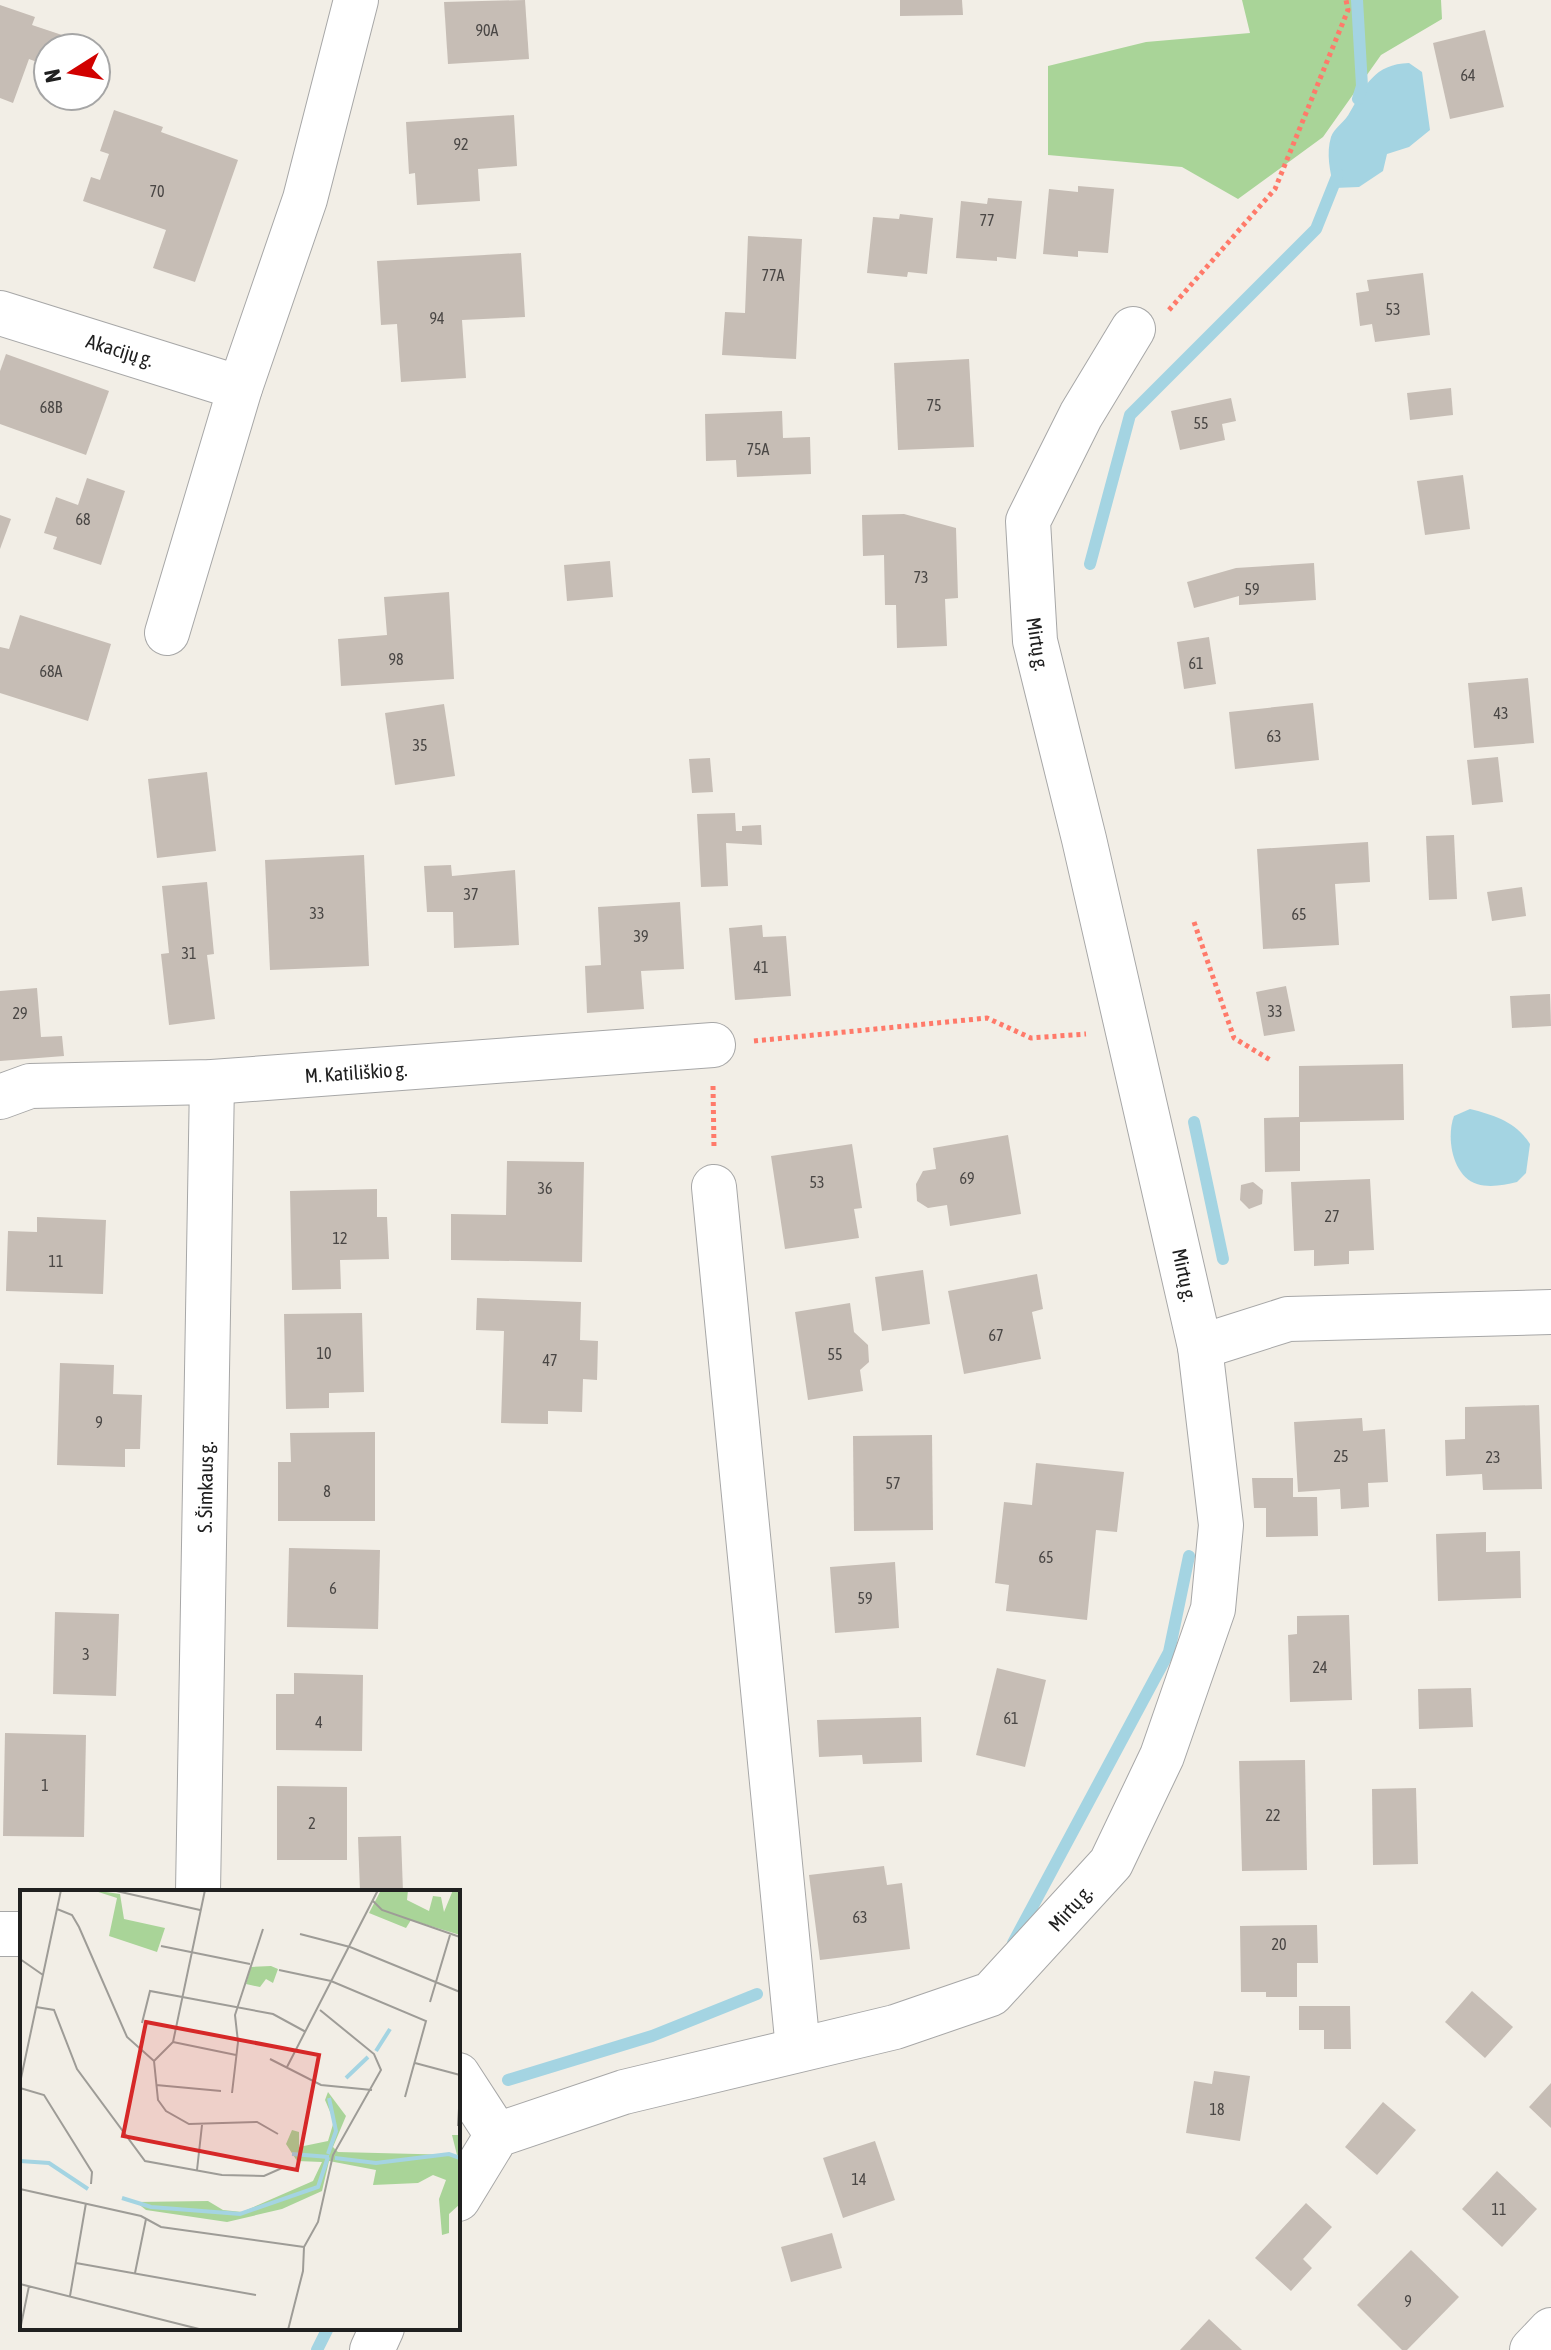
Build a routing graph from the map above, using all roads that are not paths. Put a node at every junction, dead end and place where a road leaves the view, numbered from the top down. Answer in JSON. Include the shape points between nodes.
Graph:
{"nodes":[{"id":1,"x":356,"y":0,"type":"edge"},
{"id":2,"x":0,"y":313,"type":"edge"},
{"id":3,"x":1133,"y":329,"type":"road end"},
{"id":4,"x":240,"y":388,"type":"junction"},
{"id":5,"x":167,"y":633,"type":"dead end"},
{"id":6,"x":713,"y":1045,"type":"road end"},
{"id":7,"x":212,"y":1082,"type":"junction"},
{"id":8,"x":0,"y":1097,"type":"edge"},
{"id":9,"x":714,"y":1187,"type":"road end"},
{"id":10,"x":1551,"y":1312,"type":"edge"},
{"id":11,"x":1200,"y":1347,"type":"junction"},
{"id":12,"x":198,"y":1890,"type":"edge"},
{"id":13,"x":798,"y":2049,"type":"junction"},
{"id":14,"x":460,"y":2078,"type":"edge"},
{"id":15,"x":497,"y":2135,"type":"junction"},
{"id":16,"x":460,"y":2196,"type":"edge"},
{"id":17,"x":381,"y":2330,"type":"edge"},
{"id":18,"x":1551,"y":2330,"type":"edge"},
{"id":19,"x":372,"y":2350,"type":"edge"},
{"id":20,"x":1532,"y":2350,"type":"edge"}],
"edges":[{"from":1,"to":4,"type":"street","via":[[305,199]]},
{"from":2,"to":4,"type":"street","name":"Akacijų g."},
{"from":3,"to":11,"type":"street","name":"Mirtų g.","via":[[1081,415],[1028,521],[1035,641]]},
{"from":4,"to":5,"type":"street"},
{"from":6,"to":7,"type":"street","name":"M. Katiliškio g."},
{"from":7,"to":8,"type":"street","name":"M. Katiliškio g.","via":[[30,1086]]},
{"from":7,"to":12,"type":"street","name":"S. Šimkaus g."},
{"from":9,"to":13,"type":"street"},
{"from":10,"to":11,"type":"street","via":[[1288,1319]]},
{"from":11,"to":13,"type":"street","name":"Mirtų g.","via":[[1221,1525],[1213,1609],[1162,1756],[1111,1863],[991,1994],[895,2027]]},
{"from":13,"to":15,"type":"street","name":"Mirtų g.","via":[[624,2092]]},
{"from":14,"to":15,"type":"street"},
{"from":15,"to":16,"type":"street"},
{"from":17,"to":19,"type":"street"},
{"from":18,"to":20,"type":"street"}]}
